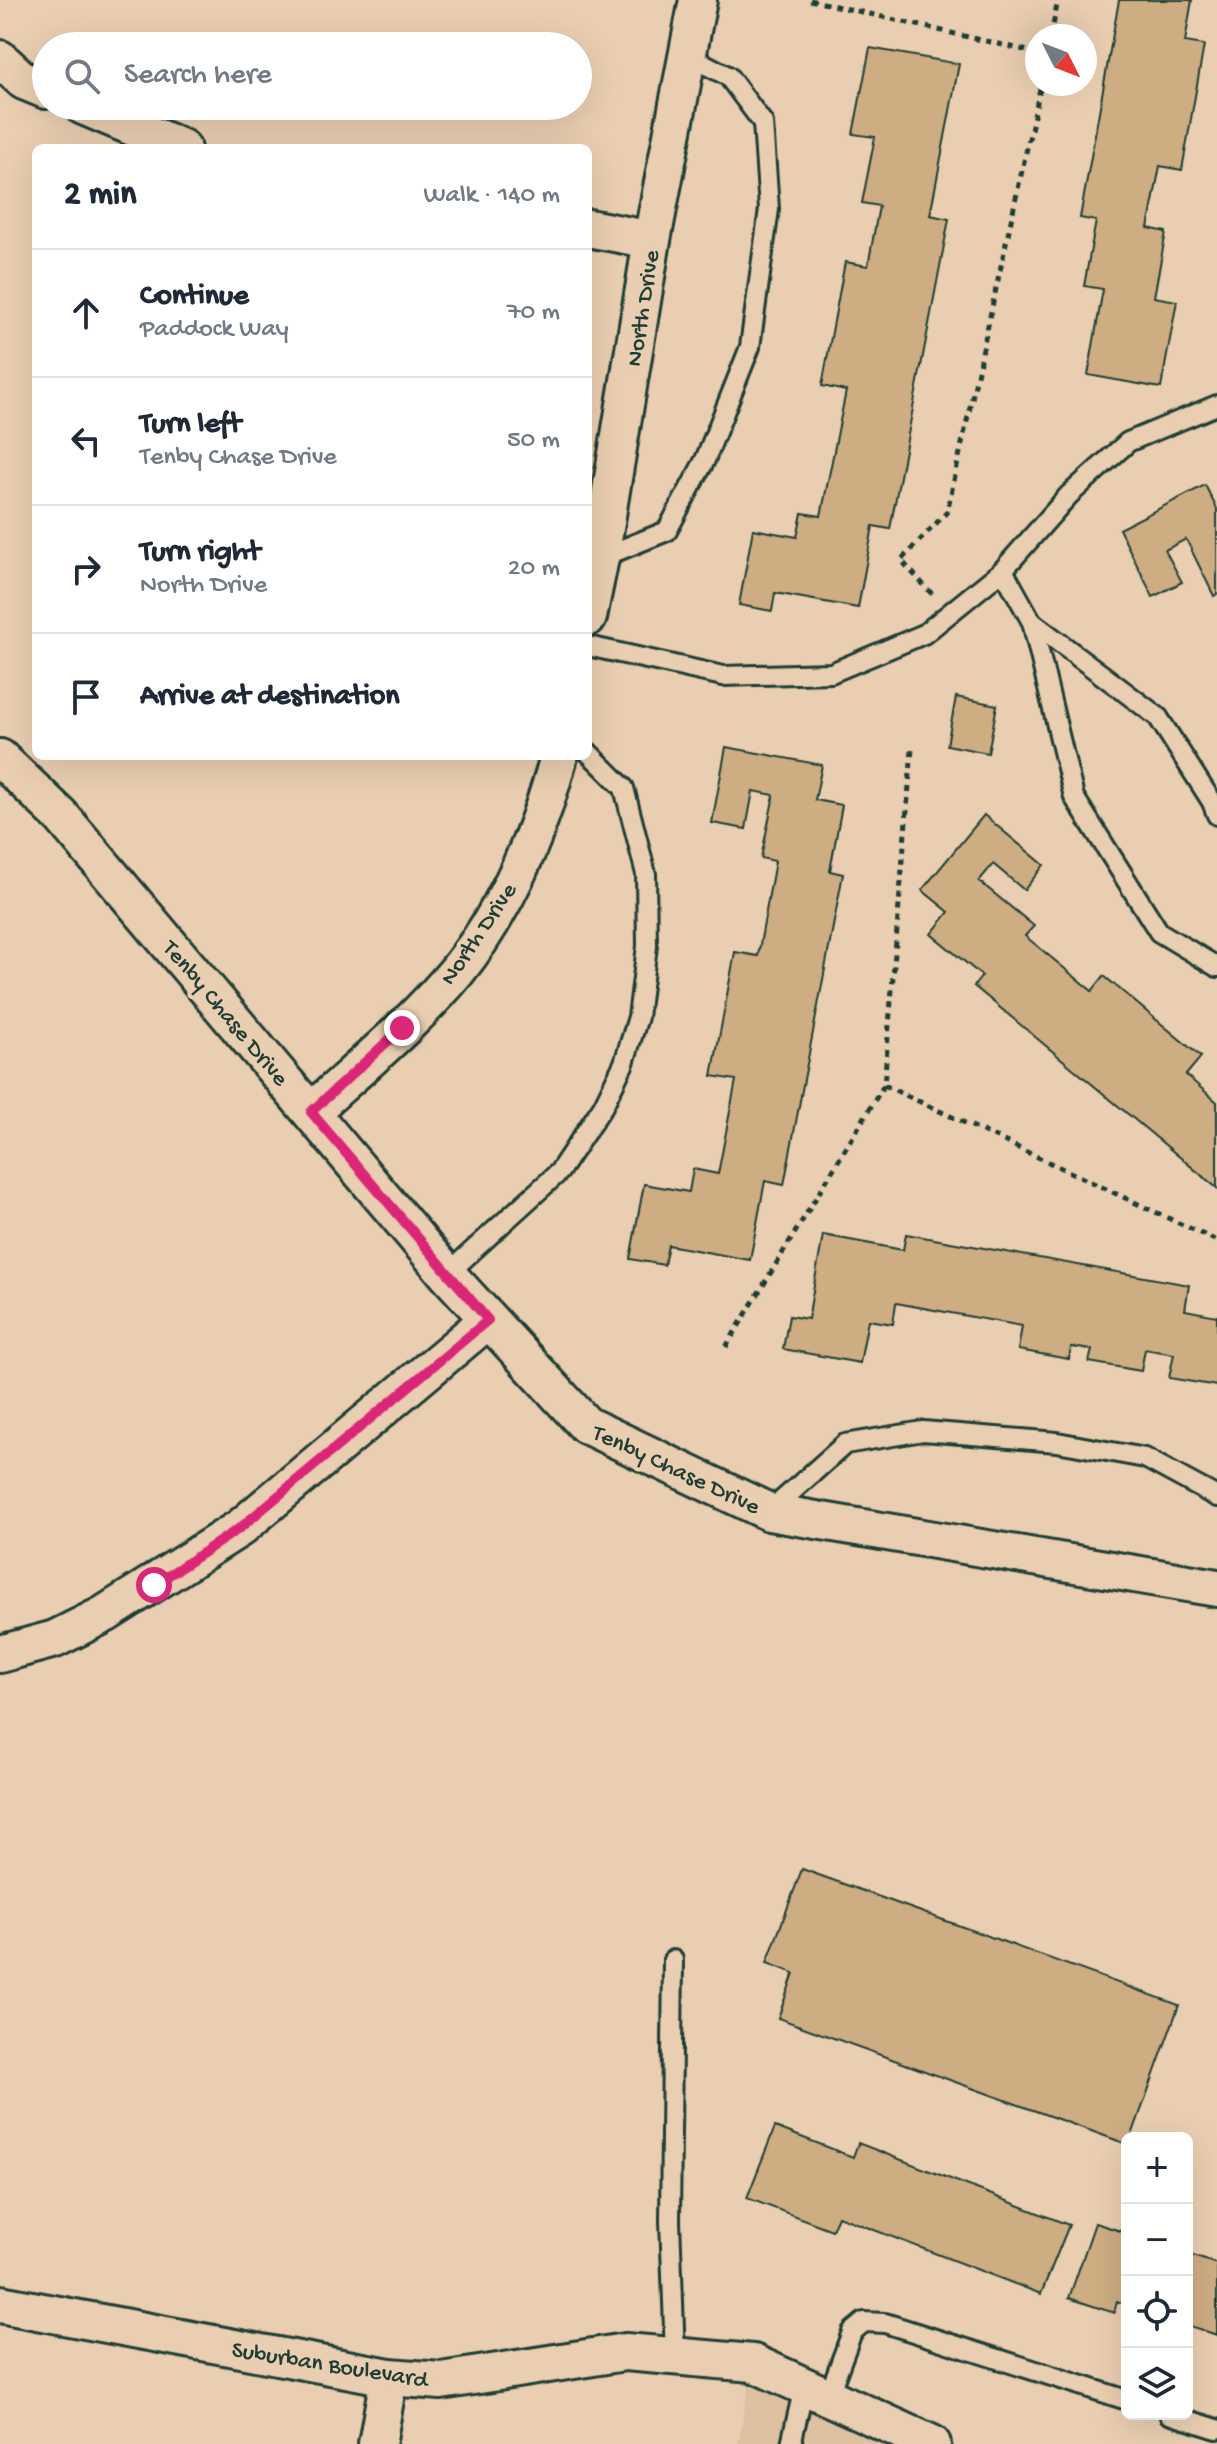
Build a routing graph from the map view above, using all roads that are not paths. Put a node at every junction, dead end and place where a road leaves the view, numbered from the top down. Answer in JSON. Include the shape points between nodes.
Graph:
{"nodes":[{"id":1,"x":698,"y":0,"type":"edge"},
{"id":2,"x":687,"y":55,"type":"junction"},
{"id":3,"x":0,"y":59,"type":"edge"},
{"id":4,"x":32,"y":84,"type":"edge"},
{"id":5,"x":116,"y":120,"type":"edge"},
{"id":6,"x":173,"y":144,"type":"edge"},
{"id":7,"x":592,"y":229,"type":"edge"},
{"id":8,"x":652,"y":240,"type":"junction"},
{"id":9,"x":1217,"y":405,"type":"edge"},
{"id":10,"x":600,"y":558,"type":"junction"},
{"id":11,"x":1003,"y":570,"type":"junction"},
{"id":12,"x":592,"y":597,"type":"edge"},
{"id":13,"x":1032,"y":622,"type":"junction"},
{"id":14,"x":592,"y":647,"type":"edge"},
{"id":15,"x":592,"y":756,"type":"edge"},
{"id":16,"x":0,"y":758,"type":"edge"},
{"id":17,"x":558,"y":760,"type":"edge"},
{"id":18,"x":1217,"y":815,"type":"edge"},
{"id":19,"x":1217,"y":967,"type":"edge"},
{"id":20,"x":311,"y":1112,"type":"junction"},
{"id":21,"x":447,"y":1274,"type":"junction"},
{"id":22,"x":488,"y":1320,"type":"junction"},
{"id":23,"x":1217,"y":1497,"type":"edge"},
{"id":24,"x":769,"y":1512,"type":"junction"},
{"id":25,"x":1217,"y":1588,"type":"edge"},
{"id":26,"x":0,"y":1654,"type":"edge"},
{"id":27,"x":673,"y":1960,"type":"dead end"},
{"id":28,"x":0,"y":2304,"type":"edge"},
{"id":29,"x":675,"y":2356,"type":"junction"},
{"id":30,"x":389,"y":2377,"type":"junction"},
{"id":31,"x":816,"y":2392,"type":"junction"},
{"id":32,"x":1121,"y":2398,"type":"edge"},
{"id":33,"x":1188,"y":2420,"type":"edge"},
{"id":34,"x":1217,"y":2429,"type":"edge"},
{"id":35,"x":377,"y":2444,"type":"edge"},
{"id":36,"x":791,"y":2444,"type":"edge"},
{"id":37,"x":932,"y":2444,"type":"edge"}],
"edges":[{"from":1,"to":2,"type":"street","name":"North Drive"},
{"from":2,"to":8,"type":"street","name":"North Drive"},
{"from":2,"to":10,"type":"lane","via":[[728,76],[763,123],[769,209],[750,347],[705,460],[667,531]]},
{"from":3,"to":4,"type":"street"},
{"from":5,"to":6,"type":"street"},
{"from":7,"to":8,"type":"street"},
{"from":8,"to":10,"type":"street","name":"North Drive"},
{"from":9,"to":11,"type":"lane","via":[[1128,442],[1069,495]]},
{"from":10,"to":12,"type":"street","name":"North Drive"},
{"from":11,"to":13,"type":"lane"},
{"from":11,"to":14,"type":"lane","via":[[924,634],[831,673],[723,676]]},
{"from":13,"to":18,"type":"lane","via":[[1158,717]]},
{"from":13,"to":19,"type":"lane","via":[[1074,797],[1159,932]]},
{"from":15,"to":21,"type":"lane","via":[[624,788],[646,874],[647,946],[638,1017],[603,1106],[559,1172]]},
{"from":16,"to":20,"type":"street","name":"Tenby Chase Drive","via":[[61,816]]},
{"from":17,"to":20,"type":"street","name":"North Drive","via":[[522,863],[457,970]]},
{"from":20,"to":21,"type":"street","name":"Tenby Chase Drive"},
{"from":21,"to":22,"type":"street","name":"Tenby Chase Drive"},
{"from":22,"to":24,"type":"street","name":"Tenby Chase Drive","via":[[586,1425]]},
{"from":22,"to":26,"type":"street","via":[[240,1528],[105,1614],[55,1639]]},
{"from":23,"to":24,"type":"lane","via":[[1145,1458],[1057,1442],[923,1431],[845,1444]]},
{"from":24,"to":25,"type":"street","name":"Tenby Chase Drive"},
{"from":27,"to":29,"type":"lane","via":[[670,2221]]},
{"from":28,"to":30,"type":"street","name":"Suburban Boulevard"},
{"from":29,"to":30,"type":"street","name":"Suburban Boulevard","via":[[625,2352],[441,2381]]},
{"from":29,"to":31,"type":"street","name":"Suburban Boulevard","via":[[753,2363]]},
{"from":30,"to":35,"type":"street"},
{"from":31,"to":32,"type":"lane","via":[[852,2332],[864,2322],[885,2323]]},
{"from":31,"to":36,"type":"lane"},
{"from":31,"to":37,"type":"street","name":"Suburban Boulevard"},
{"from":33,"to":34,"type":"lane"}]}
